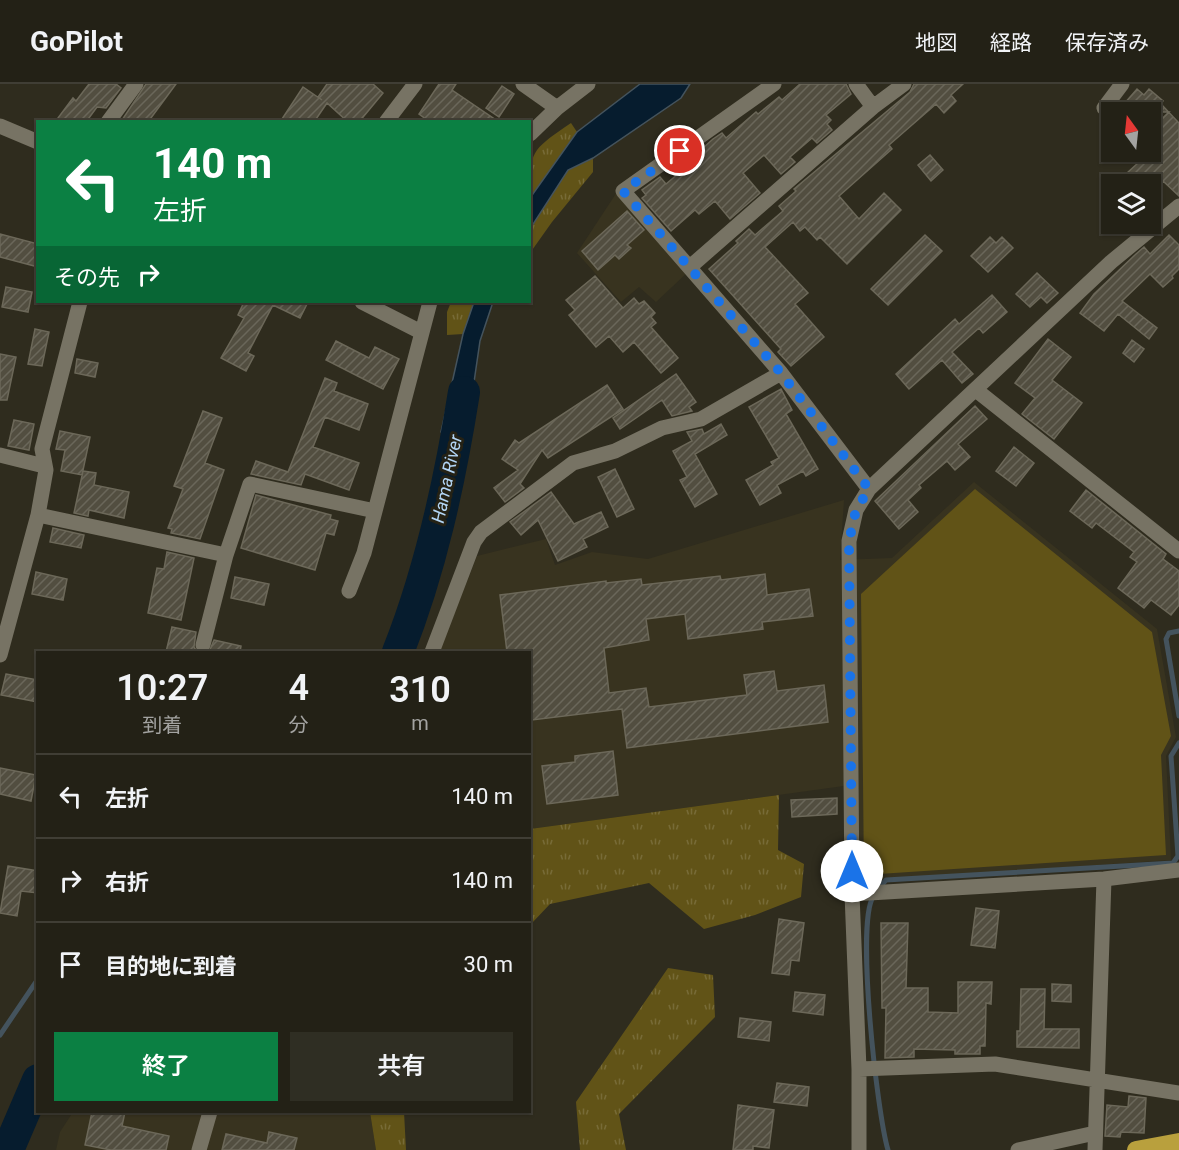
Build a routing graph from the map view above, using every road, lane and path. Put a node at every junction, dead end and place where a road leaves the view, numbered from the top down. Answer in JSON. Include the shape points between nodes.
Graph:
{"nodes":[{"id":1,"x":136,"y":84,"type":"edge"},
{"id":2,"x":415,"y":84,"type":"edge"},
{"id":3,"x":523,"y":84,"type":"edge"},
{"id":4,"x":588,"y":84,"type":"edge"},
{"id":5,"x":774,"y":84,"type":"edge"},
{"id":6,"x":856,"y":84,"type":"edge"},
{"id":7,"x":904,"y":84,"type":"edge"},
{"id":8,"x":1122,"y":84,"type":"edge"},
{"id":9,"x":1108,"y":102,"type":"edge"},
{"id":10,"x":873,"y":107,"type":"junction"},
{"id":11,"x":556,"y":108,"type":"junction"},
{"id":12,"x":109,"y":120,"type":"edge"},
{"id":13,"x":388,"y":120,"type":"edge"},
{"id":14,"x":0,"y":126,"type":"edge"},
{"id":15,"x":531,"y":133,"type":"edge"},
{"id":16,"x":36,"y":141,"type":"edge"},
{"id":17,"x":1179,"y":206,"type":"edge"},
{"id":18,"x":691,"y":266,"type":"junction"},
{"id":19,"x":80,"y":303,"type":"edge"},
{"id":20,"x":364,"y":303,"type":"edge"},
{"id":21,"x":430,"y":303,"type":"edge"},
{"id":22,"x":421,"y":332,"type":"junction"},
{"id":23,"x":781,"y":373,"type":"junction"},
{"id":24,"x":976,"y":390,"type":"junction"},
{"id":25,"x":0,"y":455,"type":"edge"},
{"id":26,"x":44,"y":466,"type":"junction"},
{"id":27,"x":869,"y":489,"type":"junction"},
{"id":28,"x":375,"y":511,"type":"junction"},
{"id":29,"x":38,"y":515,"type":"junction"},
{"id":30,"x":1179,"y":551,"type":"edge"},
{"id":31,"x":226,"y":555,"type":"junction"},
{"id":32,"x":349,"y":591,"type":"dead end"},
{"id":33,"x":203,"y":645,"type":"dead end"},
{"id":34,"x":432,"y":651,"type":"edge"},
{"id":35,"x":0,"y":656,"type":"edge"},
{"id":36,"x":1179,"y":870,"type":"edge"},
{"id":37,"x":1104,"y":879,"type":"junction"},
{"id":38,"x":867,"y":893,"type":"junction"},
{"id":39,"x":859,"y":1068,"type":"junction"},
{"id":40,"x":1097,"y":1078,"type":"junction"},
{"id":41,"x":1179,"y":1093,"type":"edge"},
{"id":42,"x":210,"y":1113,"type":"edge"},
{"id":43,"x":1095,"y":1133,"type":"junction"},
{"id":44,"x":1179,"y":1142,"type":"edge"},
{"id":45,"x":199,"y":1150,"type":"edge"},
{"id":46,"x":859,"y":1150,"type":"edge"},
{"id":47,"x":1018,"y":1150,"type":"edge"},
{"id":48,"x":1095,"y":1150,"type":"edge"},
{"id":49,"x":1136,"y":1150,"type":"edge"}],
"edges":[{"from":1,"to":12,"type":"street"},
{"from":2,"to":13,"type":"street"},
{"from":3,"to":11,"type":"street"},
{"from":4,"to":11,"type":"street"},
{"from":5,"to":18,"type":"street","via":[[623,191]]},
{"from":6,"to":10,"type":"street"},
{"from":7,"to":10,"type":"street"},
{"from":8,"to":9,"type":"street"},
{"from":10,"to":18,"type":"street"},
{"from":11,"to":15,"type":"street"},
{"from":14,"to":16,"type":"street"},
{"from":17,"to":24,"type":"street","via":[[1112,262]]},
{"from":18,"to":23,"type":"street"},
{"from":19,"to":26,"type":"street","via":[[42,449]]},
{"from":20,"to":22,"type":"street"},
{"from":21,"to":22,"type":"street"},
{"from":22,"to":28,"type":"street"},
{"from":23,"to":27,"type":"street"},
{"from":23,"to":34,"type":"street","via":[[701,419],[662,428],[615,451],[573,463],[481,532]]},
{"from":24,"to":27,"type":"street"},
{"from":24,"to":30,"type":"street"},
{"from":25,"to":26,"type":"street"},
{"from":26,"to":29,"type":"street"},
{"from":27,"to":38,"type":"street","via":[[856,510],[849,541]]},
{"from":28,"to":31,"type":"street","via":[[250,484]]},
{"from":28,"to":32,"type":"street"},
{"from":29,"to":31,"type":"street"},
{"from":29,"to":35,"type":"street"},
{"from":31,"to":33,"type":"street"},
{"from":36,"to":37,"type":"street"},
{"from":37,"to":38,"type":"street"},
{"from":37,"to":40,"type":"street"},
{"from":38,"to":39,"type":"street"},
{"from":39,"to":40,"type":"street","via":[[995,1064]]},
{"from":39,"to":46,"type":"street"},
{"from":40,"to":41,"type":"street"},
{"from":40,"to":43,"type":"street"},
{"from":42,"to":45,"type":"street"},
{"from":43,"to":47,"type":"street"},
{"from":43,"to":48,"type":"street"},
{"from":44,"to":49,"type":"highway"}]}
